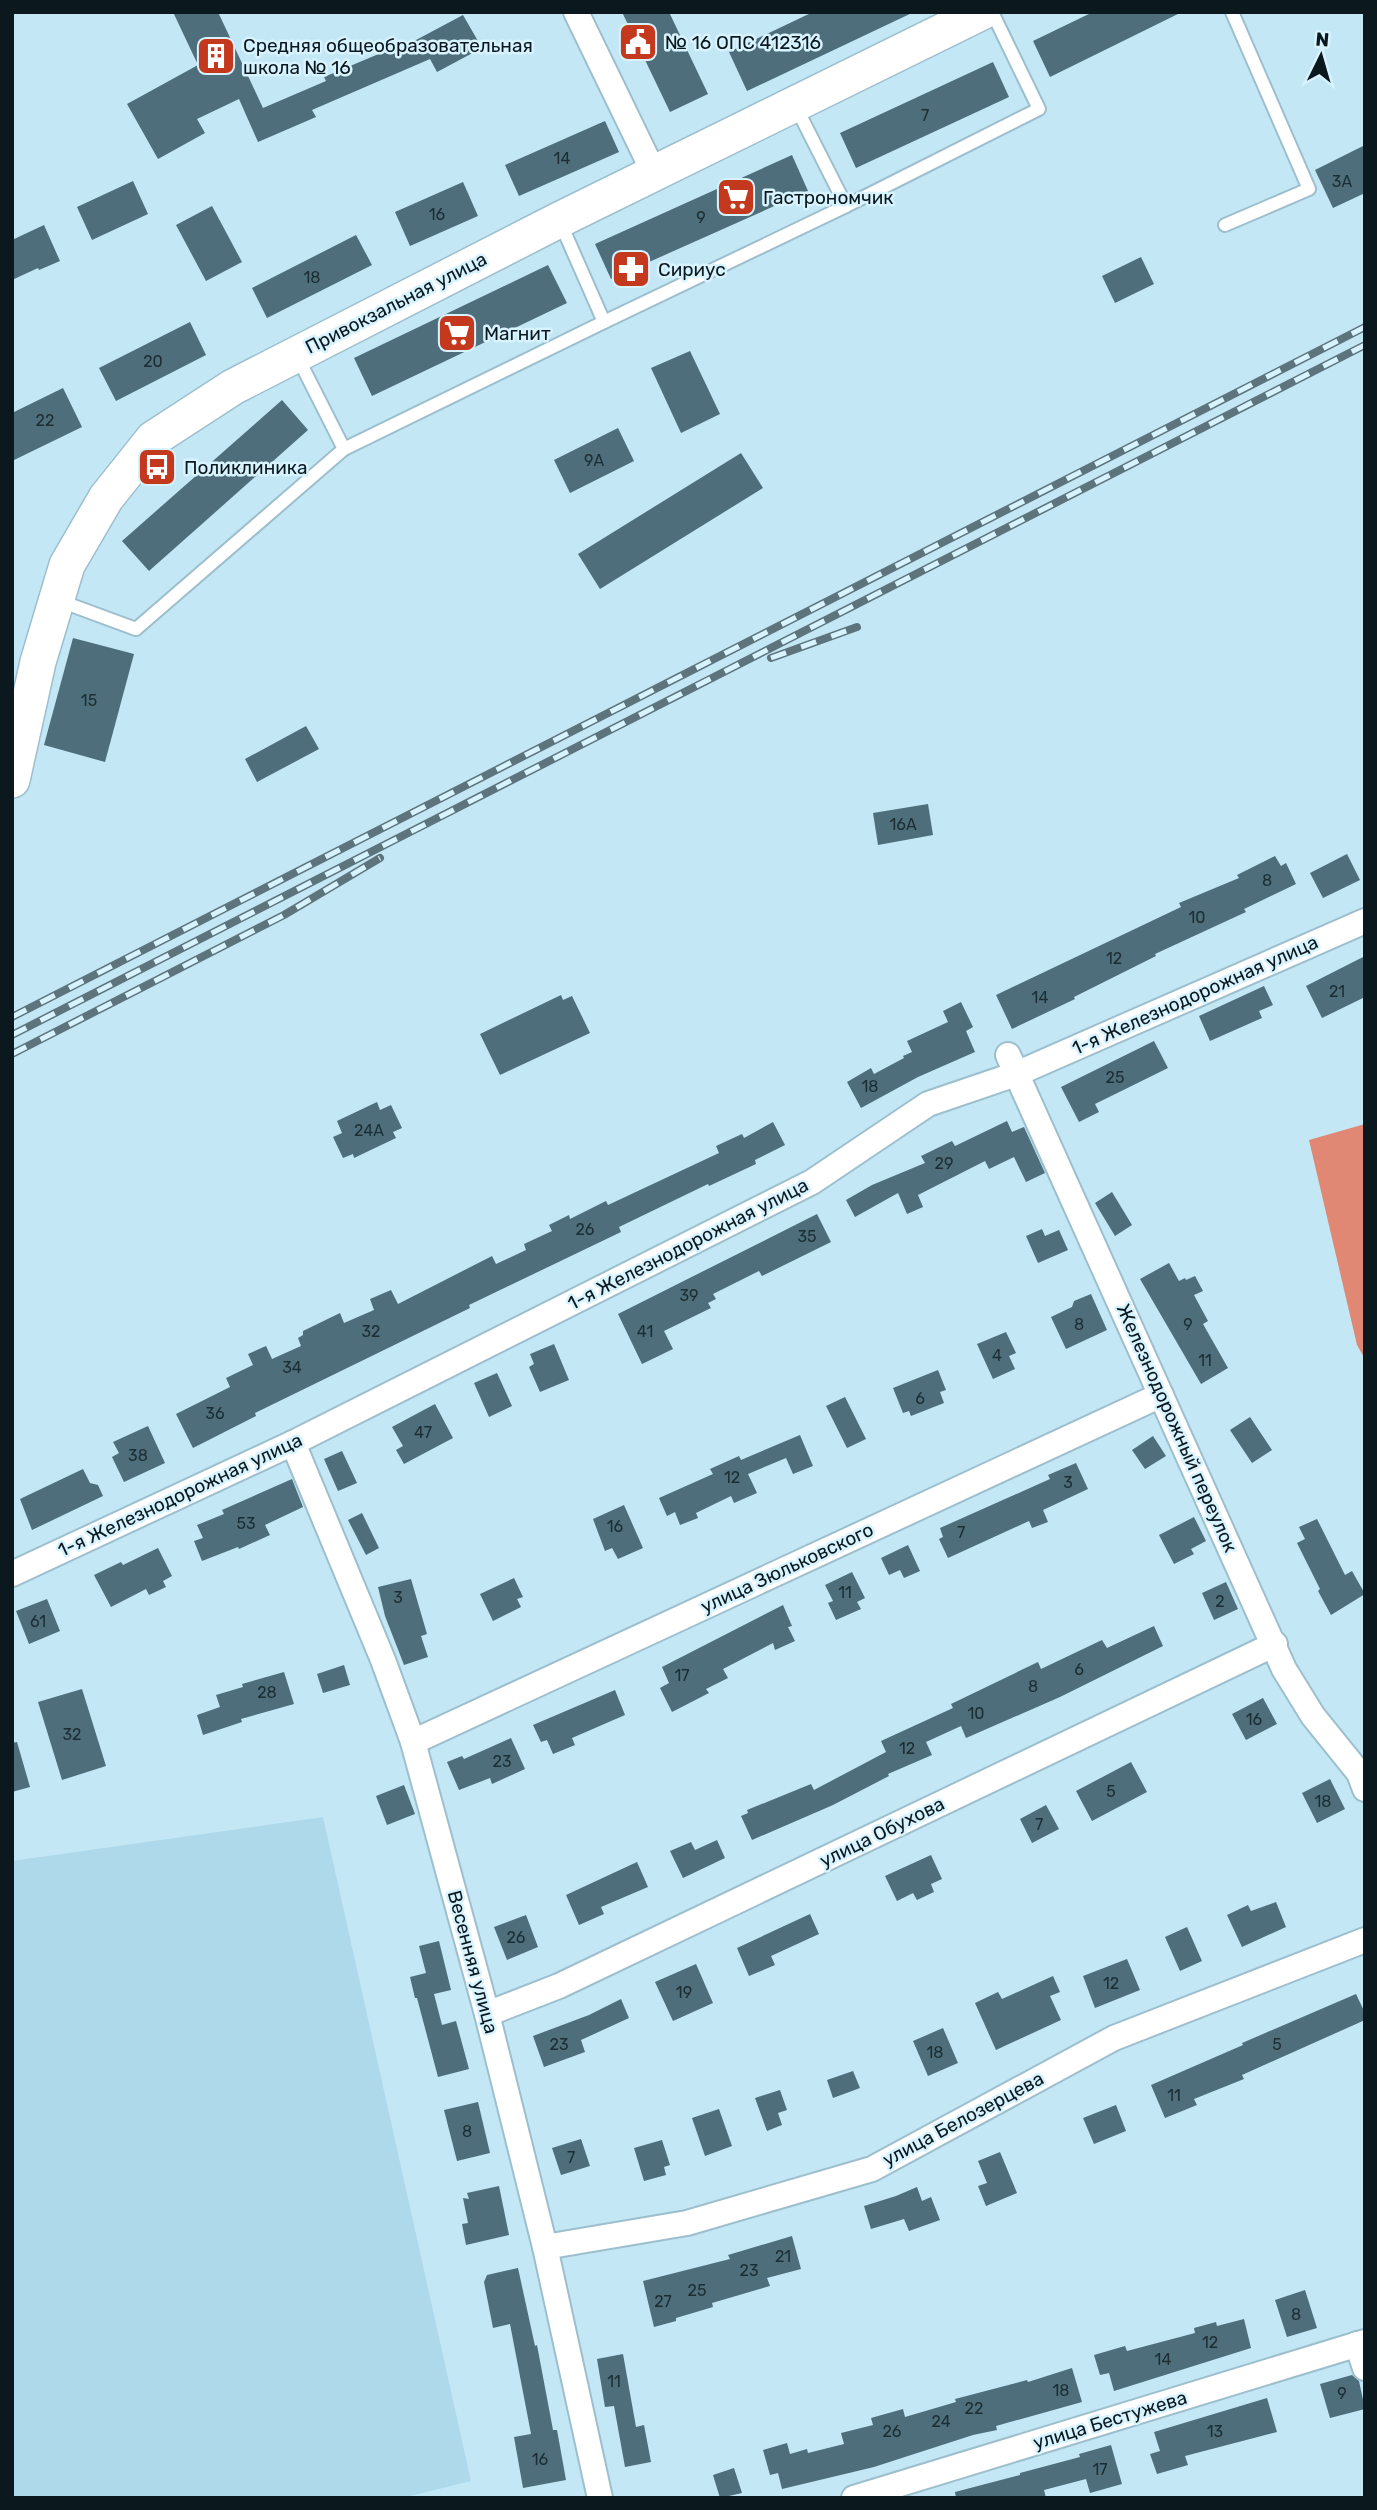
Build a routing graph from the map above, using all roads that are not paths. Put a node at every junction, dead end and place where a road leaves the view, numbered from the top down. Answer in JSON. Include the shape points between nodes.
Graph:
{"nodes":[{"id":1,"x":576,"y":12,"type":"edge"},
{"id":2,"x":982,"y":12,"type":"edge"},
{"id":3,"x":992,"y":12,"type":"edge"},
{"id":4,"x":1232,"y":12,"type":"edge"},
{"id":5,"x":794,"y":105,"type":"junction"},
{"id":6,"x":654,"y":173,"type":"junction"},
{"id":7,"x":846,"y":206,"type":"junction"},
{"id":8,"x":559,"y":220,"type":"junction"},
{"id":9,"x":1225,"y":225,"type":"dead end"},
{"id":10,"x":604,"y":321,"type":"junction"},
{"id":11,"x":296,"y":355,"type":"junction"},
{"id":12,"x":344,"y":449,"type":"junction"},
{"id":13,"x":57,"y":600,"type":"junction"},
{"id":14,"x":22,"y":690,"type":"edge"},
{"id":15,"x":12,"y":780,"type":"edge"},
{"id":16,"x":1365,"y":921,"type":"edge"},
{"id":17,"x":1012,"y":1064,"type":"junction"},
{"id":18,"x":1161,"y":1395,"type":"junction"},
{"id":19,"x":293,"y":1443,"type":"junction"},
{"id":20,"x":12,"y":1574,"type":"edge"},
{"id":21,"x":1275,"y":1644,"type":"junction"},
{"id":22,"x":414,"y":1742,"type":"junction"},
{"id":23,"x":1365,"y":1789,"type":"edge"},
{"id":24,"x":1365,"y":1940,"type":"edge"},
{"id":25,"x":487,"y":2014,"type":"junction"},
{"id":26,"x":545,"y":2247,"type":"junction"},
{"id":27,"x":1361,"y":2343,"type":"edge"},
{"id":28,"x":1365,"y":2368,"type":"edge"},
{"id":29,"x":600,"y":2498,"type":"edge"},
{"id":30,"x":855,"y":2498,"type":"edge"}],
"edges":[{"from":1,"to":6,"type":"street"},
{"from":2,"to":5,"type":"main road","name":"Привокзальная улица"},
{"from":3,"to":7,"type":"lane","via":[[1039,109]]},
{"from":4,"to":9,"type":"lane","via":[[1309,189]]},
{"from":5,"to":6,"type":"main road","name":"Привокзальная улица"},
{"from":5,"to":7,"type":"lane"},
{"from":6,"to":8,"type":"main road","name":"Привокзальная улица"},
{"from":7,"to":10,"type":"lane"},
{"from":8,"to":10,"type":"lane"},
{"from":8,"to":11,"type":"main road","name":"Привокзальная улица"},
{"from":10,"to":12,"type":"lane"},
{"from":11,"to":12,"type":"lane"},
{"from":11,"to":13,"type":"main road","name":"Привокзальная улица","via":[[233,387],[153,439],[106,498],[67,565]]},
{"from":12,"to":13,"type":"lane","via":[[136,629]]},
{"from":13,"to":14,"type":"main road","name":"Привокзальная улица"},
{"from":14,"to":15,"type":"main road","name":"Привокзальная улица"},
{"from":16,"to":17,"type":"street","name":"1-я Железнодорожная улица"},
{"from":17,"to":18,"type":"street","name":"Железнодорожный переулок"},
{"from":17,"to":19,"type":"street","name":"1-я Железнодорожная улица","via":[[928,1104],[812,1182]]},
{"from":18,"to":21,"type":"street","name":"Железнодорожный переулок"},
{"from":18,"to":22,"type":"street","name":"улица Зюльковского"},
{"from":19,"to":20,"type":"street","name":"1-я Железнодорожная улица"},
{"from":19,"to":22,"type":"street","name":"Весенняя улица"},
{"from":21,"to":23,"type":"street","name":"Железнодорожный переулок","via":[[1284,1669],[1313,1716],[1359,1773]]},
{"from":21,"to":25,"type":"street","name":"улица Обухова","via":[[559,1986]]},
{"from":22,"to":25,"type":"street","name":"Весенняя улица"},
{"from":24,"to":26,"type":"street","name":"улица Белозерцева","via":[[1114,2038],[872,2169],[687,2223]]},
{"from":25,"to":26,"type":"street","name":"Весенняя улица"},
{"from":26,"to":29,"type":"street","name":"Весенняя улица"},
{"from":27,"to":28,"type":"street"},
{"from":27,"to":30,"type":"street","name":"улица Бестужева"}]}
